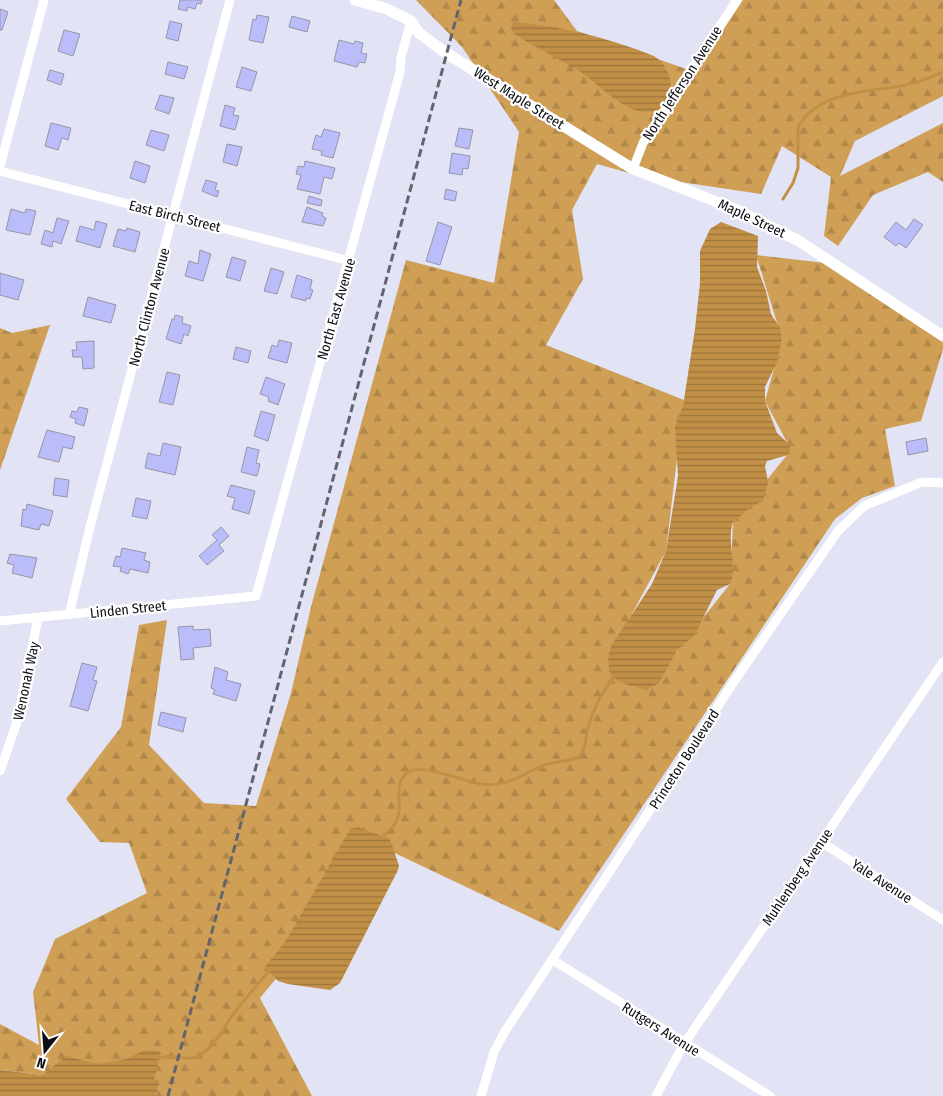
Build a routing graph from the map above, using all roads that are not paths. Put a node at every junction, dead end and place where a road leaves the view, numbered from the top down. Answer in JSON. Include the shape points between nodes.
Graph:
{"nodes":[{"id":1,"x":44,"y":0,"type":"edge"},
{"id":2,"x":230,"y":0,"type":"edge"},
{"id":3,"x":355,"y":0,"type":"edge"},
{"id":4,"x":737,"y":0,"type":"edge"},
{"id":5,"x":411,"y":21,"type":"junction"},
{"id":6,"x":0,"y":166,"type":"edge"},
{"id":7,"x":633,"y":169,"type":"junction"},
{"id":8,"x":0,"y":171,"type":"edge"},
{"id":9,"x":174,"y":215,"type":"junction"},
{"id":10,"x":350,"y":261,"type":"junction"},
{"id":11,"x":943,"y":336,"type":"edge"},
{"id":12,"x":943,"y":482,"type":"edge"},
{"id":13,"x":256,"y":596,"type":"joint"},
{"id":14,"x":69,"y":616,"type":"junction"},
{"id":15,"x":38,"y":618,"type":"junction"},
{"id":16,"x":0,"y":621,"type":"edge"},
{"id":17,"x":942,"y":667,"type":"edge"},
{"id":18,"x":0,"y":771,"type":"edge"},
{"id":19,"x":821,"y":842,"type":"junction"},
{"id":20,"x":943,"y":920,"type":"edge"},
{"id":21,"x":553,"y":960,"type":"junction"},
{"id":22,"x":684,"y":1044,"type":"junction"},
{"id":23,"x":481,"y":1096,"type":"edge"},
{"id":24,"x":656,"y":1096,"type":"edge"},
{"id":25,"x":770,"y":1096,"type":"edge"}],
"edges":[{"from":1,"to":6,"type":"street"},
{"from":2,"to":9,"type":"street","name":"North Clinton Avenue"},
{"from":3,"to":5,"type":"street","via":[[387,9]]},
{"from":4,"to":7,"type":"street","name":"North Jefferson Avenue","via":[[643,143]]},
{"from":5,"to":7,"type":"street","name":"West Maple Street","via":[[419,33],[446,53]]},
{"from":5,"to":10,"type":"street","name":"North East Avenue"},
{"from":7,"to":11,"type":"street","name":"Maple Street","via":[[769,224]]},
{"from":8,"to":9,"type":"street","name":"East Birch Street"},
{"from":9,"to":10,"type":"street","name":"East Birch Street"},
{"from":9,"to":14,"type":"street","name":"North Clinton Avenue"},
{"from":10,"to":13,"type":"street","name":"North East Avenue"},
{"from":12,"to":21,"type":"street","name":"Princeton Boulevard","via":[[922,482],[864,506],[838,531],[735,680]]},
{"from":13,"to":14,"type":"street","name":"Linden Street"},
{"from":14,"to":15,"type":"street","name":"Linden Street"},
{"from":15,"to":16,"type":"street","name":"Linden Street"},
{"from":15,"to":18,"type":"street","name":"Wenonah Way","via":[[17,722]]},
{"from":17,"to":19,"type":"street","name":"Muhlenberg Avenue"},
{"from":19,"to":20,"type":"street","name":"Yale Avenue"},
{"from":19,"to":22,"type":"street","name":"Muhlenberg Avenue"},
{"from":21,"to":22,"type":"street","name":"Rutgers Avenue"},
{"from":21,"to":23,"type":"street","name":"Princeton Boulevard","via":[[500,1040]]},
{"from":22,"to":24,"type":"street","name":"Muhlenberg Avenue"},
{"from":22,"to":25,"type":"street","name":"Rutgers Avenue"}]}
